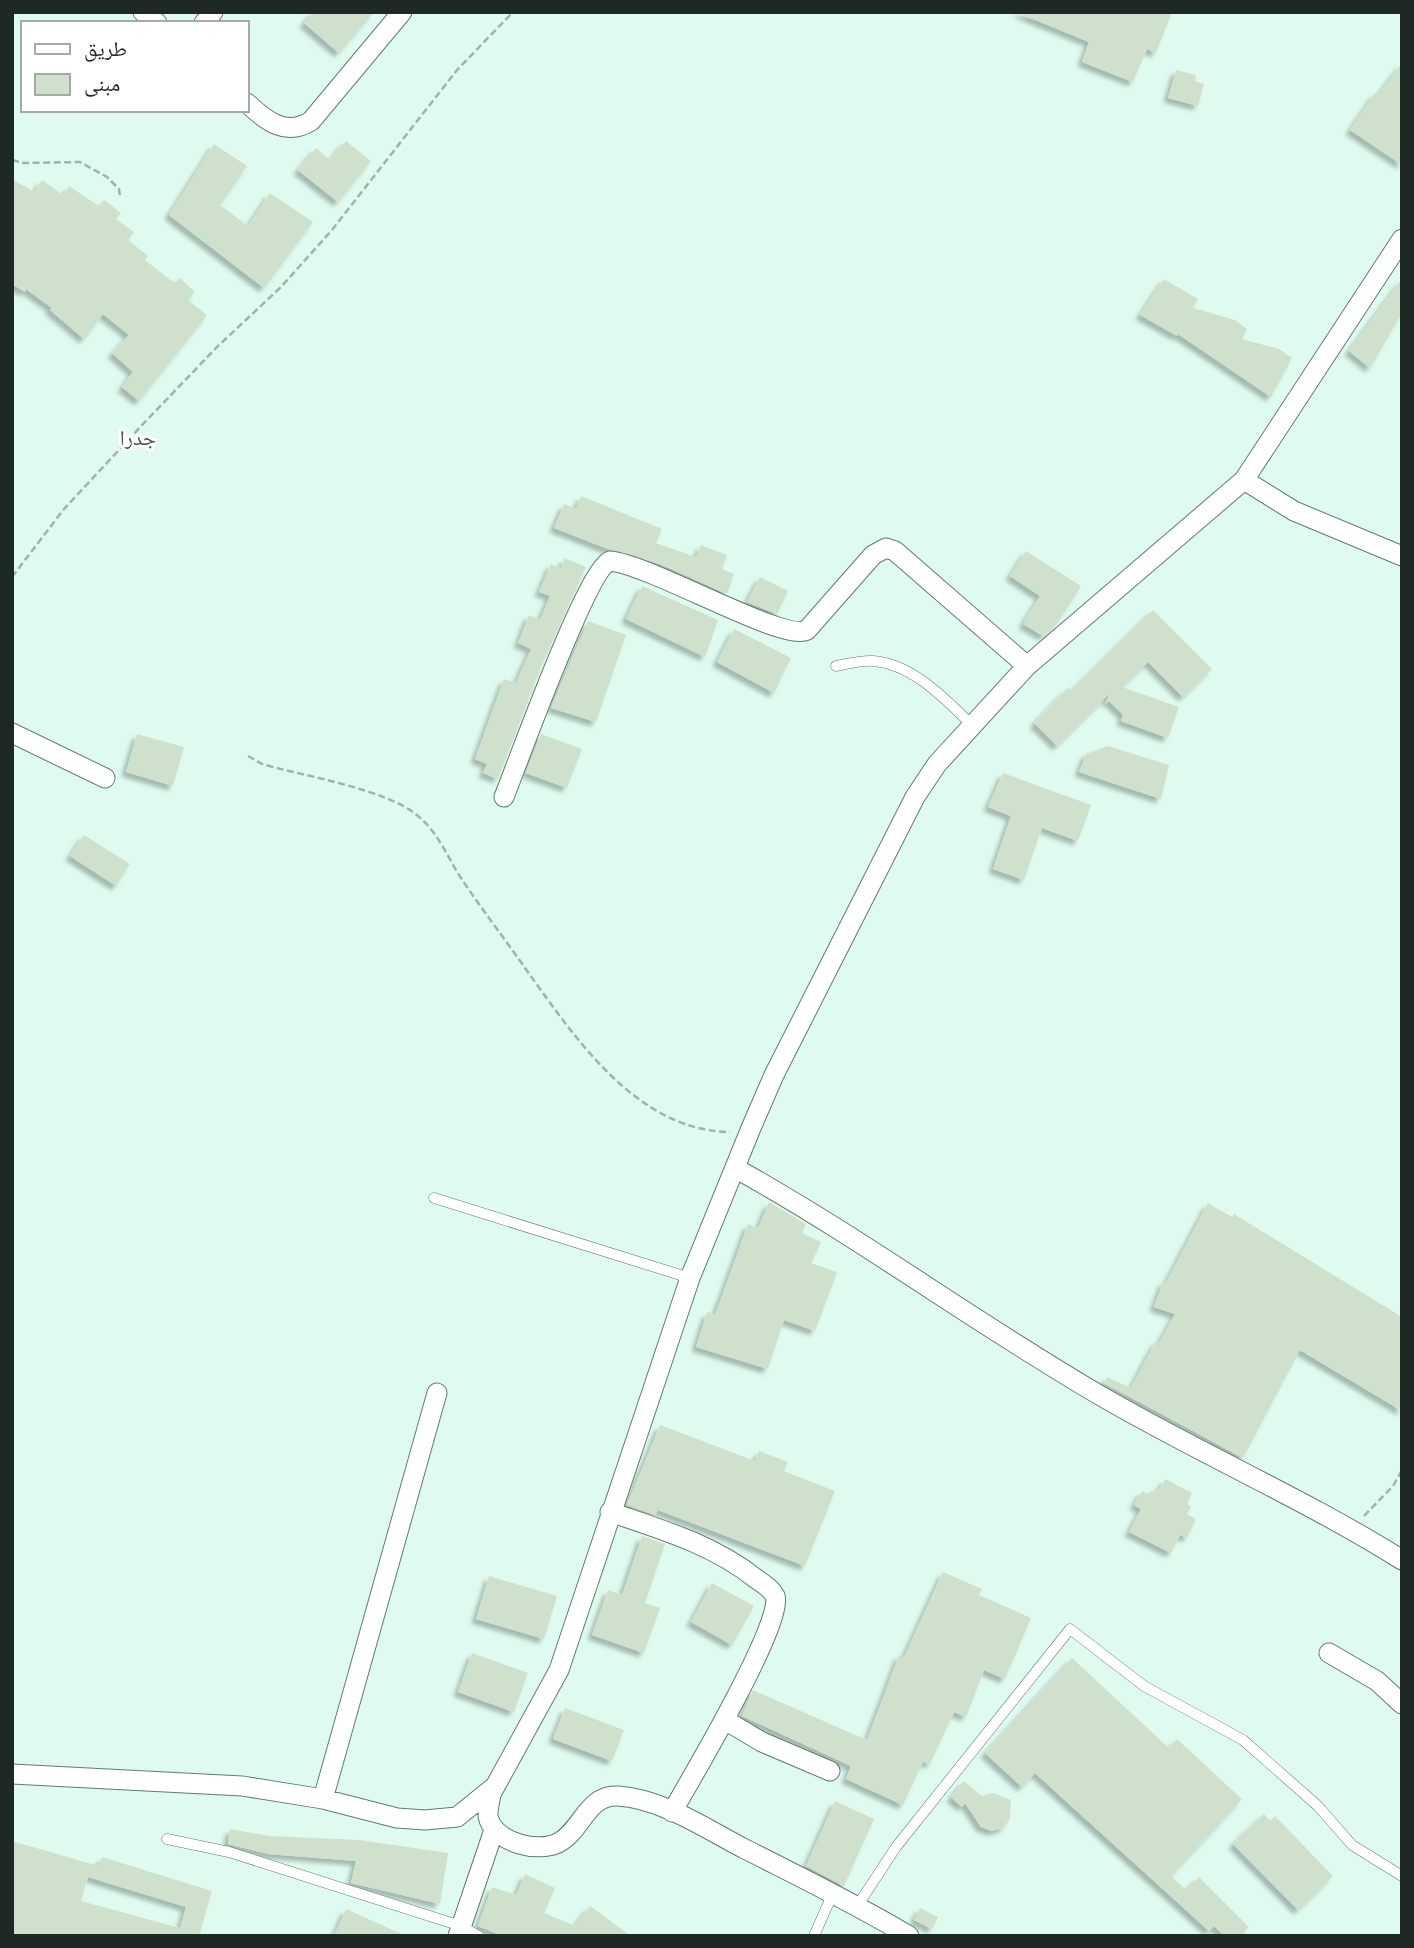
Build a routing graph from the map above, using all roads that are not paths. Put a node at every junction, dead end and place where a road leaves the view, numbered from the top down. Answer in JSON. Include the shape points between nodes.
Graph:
{"nodes":[{"id":1,"x":402,"y":12,"type":"edge"},
{"id":2,"x":248,"y":104,"type":"edge"},
{"id":3,"x":1402,"y":239,"type":"edge"},
{"id":4,"x":1244,"y":480,"type":"junction"},
{"id":5,"x":1402,"y":556,"type":"edge"},
{"id":6,"x":836,"y":666,"type":"dead end"},
{"id":7,"x":1027,"y":666,"type":"junction"},
{"id":8,"x":972,"y":725,"type":"junction"},
{"id":9,"x":12,"y":733,"type":"edge"},
{"id":10,"x":105,"y":778,"type":"dead end"},
{"id":11,"x":505,"y":797,"type":"dead end"},
{"id":12,"x":735,"y":1168,"type":"junction"},
{"id":13,"x":434,"y":1198,"type":"dead end"},
{"id":14,"x":690,"y":1278,"type":"junction"},
{"id":15,"x":437,"y":1393,"type":"dead end"},
{"id":16,"x":610,"y":1512,"type":"junction"},
{"id":17,"x":1402,"y":1560,"type":"edge"},
{"id":18,"x":1329,"y":1653,"type":"dead end"},
{"id":19,"x":1402,"y":1704,"type":"edge"},
{"id":20,"x":725,"y":1720,"type":"junction"},
{"id":21,"x":830,"y":1771,"type":"dead end"},
{"id":22,"x":12,"y":1774,"type":"edge"},
{"id":23,"x":493,"y":1788,"type":"junction"},
{"id":24,"x":323,"y":1799,"type":"junction"},
{"id":25,"x":672,"y":1812,"type":"junction"},
{"id":26,"x":495,"y":1830,"type":"junction"},
{"id":27,"x":167,"y":1839,"type":"dead end"},
{"id":28,"x":1402,"y":1876,"type":"edge"},
{"id":29,"x":833,"y":1893,"type":"junction"},
{"id":30,"x":858,"y":1905,"type":"junction"},
{"id":31,"x":459,"y":1931,"type":"edge"},
{"id":32,"x":479,"y":1936,"type":"edge"},
{"id":33,"x":814,"y":1936,"type":"edge"},
{"id":34,"x":909,"y":1936,"type":"edge"}],
"edges":[{"from":1,"to":2,"type":"street","via":[[311,121],[300,128],[274,125]]},
{"from":3,"to":4,"type":"street"},
{"from":4,"to":5,"type":"street","via":[[1294,510]]},
{"from":4,"to":7,"type":"street"},
{"from":6,"to":8,"type":"lane","via":[[872,660],[902,668]]},
{"from":7,"to":8,"type":"street"},
{"from":7,"to":11,"type":"street","via":[[886,548],[873,555],[807,630],[796,634],[665,577],[610,561],[599,570],[573,625]]},
{"from":8,"to":12,"type":"street","via":[[937,764],[898,826]]},
{"from":9,"to":10,"type":"street"},
{"from":12,"to":14,"type":"street"},
{"from":12,"to":17,"type":"street","via":[[817,1214],[1108,1400]]},
{"from":13,"to":14,"type":"lane"},
{"from":14,"to":16,"type":"street"},
{"from":15,"to":24,"type":"street"},
{"from":16,"to":20,"type":"street","via":[[701,1543],[745,1569],[776,1598],[774,1620]]},
{"from":16,"to":23,"type":"street","via":[[559,1670]]},
{"from":18,"to":19,"type":"street","via":[[1377,1681]]},
{"from":20,"to":21,"type":"street","via":[[762,1742]]},
{"from":20,"to":25,"type":"street"},
{"from":22,"to":24,"type":"street","via":[[242,1786]]},
{"from":23,"to":24,"type":"street","via":[[457,1817],[441,1819],[397,1818]]},
{"from":23,"to":26,"type":"street","via":[[487,1813]]},
{"from":25,"to":26,"type":"street","via":[[640,1799],[610,1796],[597,1801],[557,1844],[511,1841]]},
{"from":25,"to":29,"type":"street"},
{"from":26,"to":31,"type":"street"},
{"from":27,"to":31,"type":"lane","via":[[229,1852]]},
{"from":28,"to":30,"type":"lane","via":[[1352,1845],[1318,1806],[1243,1740],[1144,1686],[1070,1629],[896,1847]]},
{"from":29,"to":30,"type":"street"},
{"from":29,"to":33,"type":"lane"},
{"from":30,"to":34,"type":"street"},
{"from":31,"to":32,"type":"lane"}]}
